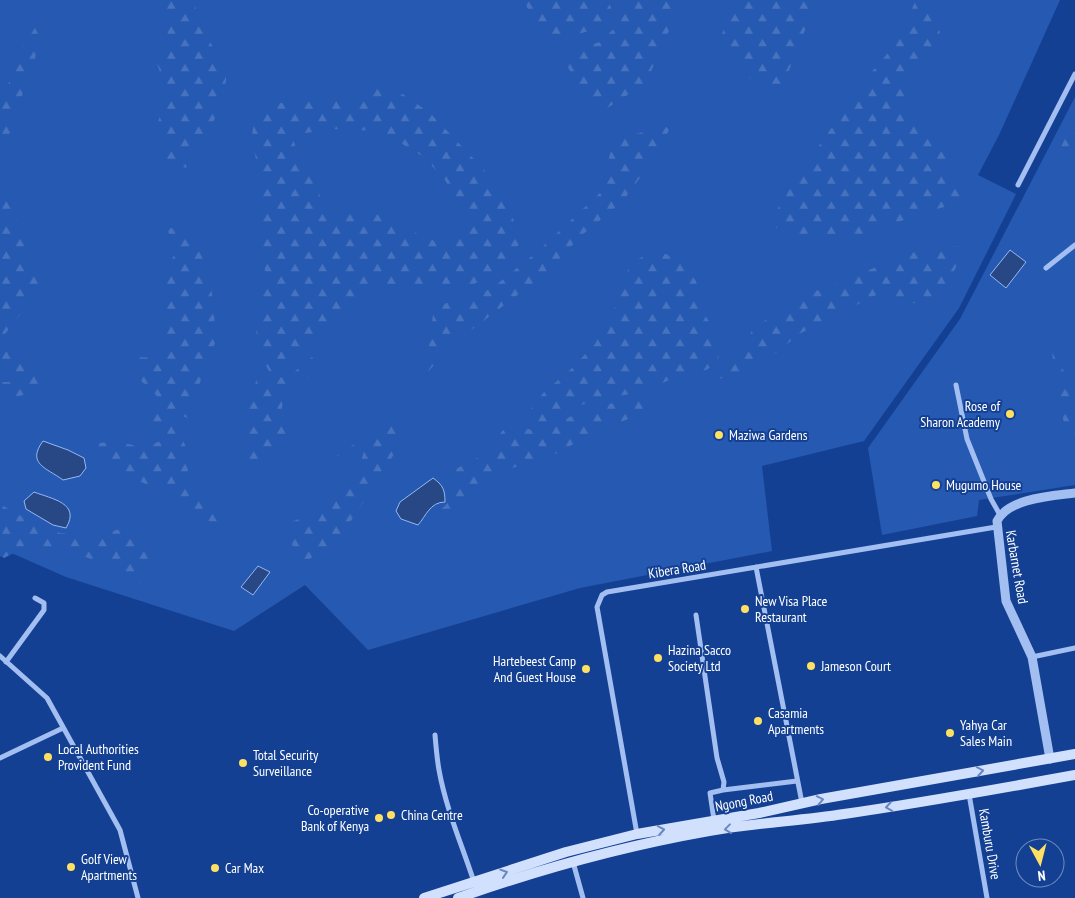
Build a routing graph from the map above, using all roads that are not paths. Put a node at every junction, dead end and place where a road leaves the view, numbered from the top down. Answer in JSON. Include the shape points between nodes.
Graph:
{"nodes":[{"id":1,"x":1075,"y":74,"type":"edge"},
{"id":2,"x":1018,"y":185,"type":"dead end"},
{"id":3,"x":1075,"y":246,"type":"edge"},
{"id":4,"x":1046,"y":268,"type":"dead end"},
{"id":5,"x":956,"y":386,"type":"dead end"},
{"id":6,"x":1075,"y":493,"type":"edge"},
{"id":7,"x":1000,"y":515,"type":"junction"},
{"id":8,"x":996,"y":527,"type":"junction"},
{"id":9,"x":756,"y":568,"type":"junction"},
{"id":10,"x":34,"y":598,"type":"dead end"},
{"id":11,"x":696,"y":614,"type":"dead end"},
{"id":12,"x":1075,"y":648,"type":"edge"},
{"id":13,"x":0,"y":656,"type":"edge"},
{"id":14,"x":1032,"y":656,"type":"junction"},
{"id":15,"x":6,"y":662,"type":"junction"},
{"id":16,"x":63,"y":728,"type":"junction"},
{"id":17,"x":435,"y":735,"type":"dead end"},
{"id":18,"x":1075,"y":754,"type":"edge"},
{"id":19,"x":0,"y":758,"type":"edge"},
{"id":20,"x":1050,"y":758,"type":"junction"},
{"id":21,"x":1075,"y":775,"type":"edge"},
{"id":22,"x":798,"y":781,"type":"junction"},
{"id":23,"x":913,"y":783,"type":"junction"},
{"id":24,"x":723,"y":790,"type":"junction"},
{"id":25,"x":969,"y":794,"type":"junction"},
{"id":26,"x":802,"y":804,"type":"junction"},
{"id":27,"x":914,"y":804,"type":"junction"},
{"id":28,"x":715,"y":821,"type":"junction"},
{"id":29,"x":637,"y":834,"type":"junction"},
{"id":30,"x":573,"y":862,"type":"junction"},
{"id":31,"x":474,"y":882,"type":"junction"},
{"id":32,"x":138,"y":898,"type":"edge"},
{"id":33,"x":424,"y":898,"type":"edge"},
{"id":34,"x":458,"y":898,"type":"edge"},
{"id":35,"x":583,"y":898,"type":"edge"},
{"id":36,"x":988,"y":898,"type":"edge"}],
"edges":[{"from":1,"to":2,"type":"street"},
{"from":3,"to":4,"type":"street"},
{"from":5,"to":7,"type":"street","via":[[967,439]]},
{"from":6,"to":7,"type":"street","name":"Karbarnet Road","via":[[1031,500]]},
{"from":7,"to":8,"type":"street","name":"Karbarnet Road"},
{"from":8,"to":9,"type":"street","name":"Kibera Road"},
{"from":8,"to":14,"type":"street","name":"Karbarnet Road","via":[[1006,601]]},
{"from":9,"to":22,"type":"street"},
{"from":9,"to":29,"type":"street","name":"Kibera Road","via":[[607,592],[599,599],[597,607]]},
{"from":10,"to":15,"type":"street","via":[[44,603],[44,610]]},
{"from":11,"to":24,"type":"street"},
{"from":12,"to":14,"type":"street"},
{"from":13,"to":15,"type":"street"},
{"from":14,"to":20,"type":"street","name":"Karbarnet Road"},
{"from":15,"to":16,"type":"street","via":[[47,698]]},
{"from":16,"to":19,"type":"street"},
{"from":16,"to":32,"type":"street","via":[[120,830]]},
{"from":17,"to":31,"type":"street","via":[[442,786]]},
{"from":18,"to":20,"type":"main road","name":"Ngong Road"},
{"from":23,"to":20,"type":"main road","name":"Ngong Road","one_way":true},
{"from":21,"to":25,"type":"main road","name":"Ngong Road"},
{"from":22,"to":24,"type":"street"},
{"from":22,"to":26,"type":"street"},
{"from":26,"to":23,"type":"main road","name":"Ngong Road","one_way":true},
{"from":23,"to":27,"type":"main road","via":[[902,793],[908,803]]},
{"from":24,"to":28,"type":"street","via":[[710,793]]},
{"from":25,"to":27,"type":"main road","name":"Ngong Road"},
{"from":25,"to":36,"type":"street","name":"Kamburu Drive"},
{"from":26,"to":28,"type":"main road","name":"Ngong Road"},
{"from":27,"to":30,"type":"main road","name":"Ngong Road","one_way":true,"via":[[712,831]]},
{"from":29,"to":28,"type":"main road","name":"Ngong Road","one_way":true},
{"from":31,"to":29,"type":"main road","name":"Ngong Road","one_way":true,"via":[[566,852]]},
{"from":30,"to":34,"type":"main road","name":"Ngong Road"},
{"from":30,"to":35,"type":"street"},
{"from":31,"to":33,"type":"main road","name":"Ngong Road"}]}
